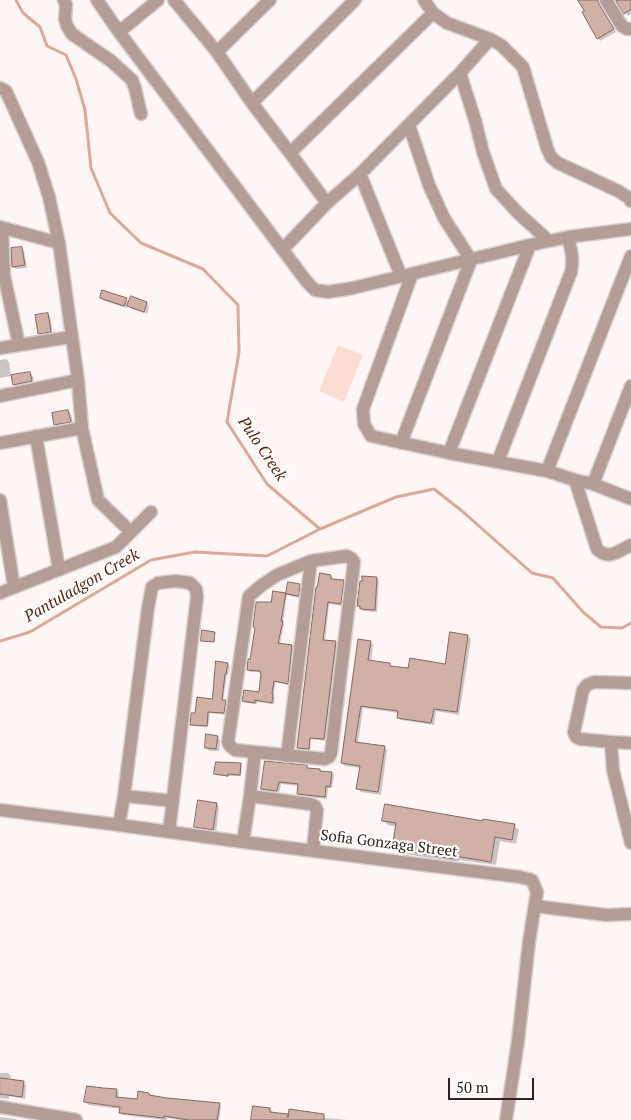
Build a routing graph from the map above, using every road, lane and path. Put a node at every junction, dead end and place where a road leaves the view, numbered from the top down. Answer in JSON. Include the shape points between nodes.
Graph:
{"nodes":[{"id":1,"x":64,"y":0,"type":"edge"},
{"id":2,"x":97,"y":0,"type":"edge"},
{"id":3,"x":158,"y":0,"type":"edge"},
{"id":4,"x":174,"y":0,"type":"edge"},
{"id":5,"x":270,"y":0,"type":"edge"},
{"id":6,"x":355,"y":0,"type":"edge"},
{"id":7,"x":424,"y":0,"type":"edge"},
{"id":8,"x":606,"y":0,"type":"edge"},
{"id":9,"x":433,"y":13,"type":"junction"},
{"id":10,"x":631,"y":29,"type":"edge"},
{"id":11,"x":119,"y":32,"type":"junction"},
{"id":12,"x":490,"y":39,"type":"junction"},
{"id":13,"x":217,"y":52,"type":"junction"},
{"id":14,"x":460,"y":73,"type":"junction"},
{"id":15,"x":0,"y":88,"type":"edge"},
{"id":16,"x":252,"y":103,"type":"junction"},
{"id":17,"x":140,"y":114,"type":"dead end"},
{"id":18,"x":409,"y":125,"type":"junction"},
{"id":19,"x":290,"y":153,"type":"junction"},
{"id":20,"x":360,"y":174,"type":"junction"},
{"id":21,"x":631,"y":201,"type":"edge"},
{"id":22,"x":327,"y":203,"type":"junction"},
{"id":23,"x":1,"y":227,"type":"edge"},
{"id":24,"x":631,"y":229,"type":"edge"},
{"id":25,"x":568,"y":238,"type":"junction"},
{"id":26,"x":550,"y":240,"type":"junction"},
{"id":27,"x":59,"y":242,"type":"junction"},
{"id":28,"x":530,"y":245,"type":"junction"},
{"id":29,"x":283,"y":249,"type":"junction"},
{"id":30,"x":631,"y":256,"type":"edge"},
{"id":31,"x":471,"y":260,"type":"junction"},
{"id":32,"x":406,"y":275,"type":"junction"},
{"id":33,"x":71,"y":337,"type":"junction"},
{"id":34,"x":20,"y":345,"type":"junction"},
{"id":35,"x":0,"y":348,"type":"edge"},
{"id":36,"x":78,"y":380,"type":"junction"},
{"id":37,"x":631,"y":386,"type":"edge"},
{"id":38,"x":0,"y":396,"type":"edge"},
{"id":39,"x":82,"y":428,"type":"junction"},
{"id":40,"x":36,"y":436,"type":"junction"},
{"id":41,"x":0,"y":442,"type":"edge"},
{"id":42,"x":401,"y":442,"type":"junction"},
{"id":43,"x":449,"y":453,"type":"junction"},
{"id":44,"x":498,"y":462,"type":"junction"},
{"id":45,"x":546,"y":471,"type":"junction"},
{"id":46,"x":575,"y":480,"type":"junction"},
{"id":47,"x":593,"y":484,"type":"junction"},
{"id":48,"x":631,"y":499,"type":"edge"},
{"id":49,"x":0,"y":500,"type":"edge"},
{"id":50,"x":151,"y":512,"type":"dead end"},
{"id":51,"x":131,"y":532,"type":"junction"},
{"id":52,"x":631,"y":545,"type":"edge"},
{"id":53,"x":311,"y":560,"type":"junction"},
{"id":54,"x":59,"y":570,"type":"junction"},
{"id":55,"x":14,"y":588,"type":"junction"},
{"id":56,"x":0,"y":593,"type":"edge"},
{"id":57,"x":631,"y":683,"type":"edge"},
{"id":58,"x":611,"y":742,"type":"junction"},
{"id":59,"x":631,"y":743,"type":"edge"},
{"id":60,"x":255,"y":752,"type":"junction"},
{"id":61,"x":287,"y":756,"type":"junction"},
{"id":62,"x":625,"y":795,"type":"edge"},
{"id":63,"x":124,"y":796,"type":"junction"},
{"id":64,"x":250,"y":796,"type":"junction"},
{"id":65,"x":173,"y":801,"type":"junction"},
{"id":66,"x":0,"y":810,"type":"edge"},
{"id":67,"x":119,"y":825,"type":"junction"},
{"id":68,"x":169,"y":832,"type":"junction"},
{"id":69,"x":243,"y":842,"type":"junction"},
{"id":70,"x":631,"y":843,"type":"edge"},
{"id":71,"x":313,"y":850,"type":"junction"},
{"id":72,"x":535,"y":906,"type":"junction"},
{"id":73,"x":631,"y":914,"type":"edge"},
{"id":74,"x":0,"y":1107,"type":"edge"},
{"id":75,"x":27,"y":1116,"type":"edge"},
{"id":76,"x":76,"y":1120,"type":"edge"},
{"id":77,"x":506,"y":1120,"type":"edge"}],
"edges":[{"from":1,"to":17,"type":"street","via":[[65,19],[72,34],[132,80]]},
{"from":2,"to":11,"type":"street"},
{"from":3,"to":11,"type":"street"},
{"from":4,"to":13,"type":"street"},
{"from":5,"to":13,"type":"street"},
{"from":6,"to":16,"type":"street"},
{"from":7,"to":9,"type":"street"},
{"from":8,"to":10,"type":"street","via":[[622,26]]},
{"from":9,"to":12,"type":"street","via":[[447,23]]},
{"from":9,"to":19,"type":"street"},
{"from":11,"to":29,"type":"street"},
{"from":12,"to":14,"type":"street"},
{"from":12,"to":21,"type":"street","via":[[523,67],[551,157]]},
{"from":13,"to":16,"type":"street"},
{"from":14,"to":18,"type":"street"},
{"from":14,"to":26,"type":"street","via":[[496,189]]},
{"from":15,"to":27,"type":"street","via":[[6,91],[38,162],[50,197]]},
{"from":16,"to":19,"type":"street"},
{"from":18,"to":20,"type":"street"},
{"from":18,"to":31,"type":"street","via":[[429,186],[444,218]]},
{"from":19,"to":22,"type":"street"},
{"from":20,"to":22,"type":"street"},
{"from":20,"to":32,"type":"street"},
{"from":22,"to":29,"type":"street"},
{"from":23,"to":27,"type":"street"},
{"from":23,"to":34,"type":"street","via":[[4,275]]},
{"from":24,"to":25,"type":"street"},
{"from":25,"to":26,"type":"street"},
{"from":25,"to":44,"type":"street","via":[[573,258],[571,272]]},
{"from":26,"to":28,"type":"street"},
{"from":27,"to":33,"type":"street"},
{"from":28,"to":31,"type":"street"},
{"from":28,"to":43,"type":"street"},
{"from":29,"to":32,"type":"street","via":[[315,290],[328,292],[353,288]]},
{"from":30,"to":45,"type":"street"},
{"from":31,"to":32,"type":"street"},
{"from":31,"to":42,"type":"street"},
{"from":32,"to":42,"type":"street","via":[[363,409],[364,424],[371,436]]},
{"from":33,"to":34,"type":"street"},
{"from":33,"to":36,"type":"street"},
{"from":34,"to":35,"type":"street"},
{"from":36,"to":38,"type":"street"},
{"from":36,"to":39,"type":"street"},
{"from":37,"to":47,"type":"street"},
{"from":39,"to":40,"type":"street"},
{"from":39,"to":51,"type":"street","via":[[98,500]]},
{"from":40,"to":41,"type":"street"},
{"from":40,"to":54,"type":"street"},
{"from":42,"to":43,"type":"street"},
{"from":43,"to":44,"type":"street"},
{"from":44,"to":45,"type":"street"},
{"from":45,"to":46,"type":"street"},
{"from":46,"to":47,"type":"street"},
{"from":46,"to":52,"type":"street","via":[[596,549],[611,555]]},
{"from":47,"to":48,"type":"street"},
{"from":49,"to":55,"type":"street"},
{"from":50,"to":51,"type":"street"},
{"from":51,"to":54,"type":"street","via":[[116,547]]},
{"from":53,"to":60,"type":"street","via":[[278,575],[249,596],[228,742],[235,750]]},
{"from":53,"to":61,"type":"street"},
{"from":53,"to":61,"type":"street","via":[[347,556],[354,562],[331,753],[325,759]]},
{"from":54,"to":55,"type":"street"},
{"from":55,"to":56,"type":"street"},
{"from":57,"to":58,"type":"street","via":[[594,682],[583,690],[574,732],[576,737]]},
{"from":58,"to":59,"type":"street"},
{"from":58,"to":62,"type":"street","via":[[613,770]]},
{"from":60,"to":61,"type":"street"},
{"from":60,"to":64,"type":"street"},
{"from":62,"to":70,"type":"street"},
{"from":63,"to":65,"type":"street"},
{"from":63,"to":65,"type":"street","via":[[152,588],[158,583],[176,581],[190,583],[197,596]]},
{"from":63,"to":67,"type":"street"},
{"from":64,"to":69,"type":"street"},
{"from":64,"to":71,"type":"street","via":[[314,806],[317,810]]},
{"from":65,"to":68,"type":"street"},
{"from":66,"to":67,"type":"street","name":"Sofia Gonzaga Street"},
{"from":67,"to":68,"type":"street","name":"Sofia Gonzaga Street"},
{"from":68,"to":69,"type":"street","name":"Sofia Gonzaga Street"},
{"from":69,"to":71,"type":"street","name":"Sofia Gonzaga Street"},
{"from":71,"to":72,"type":"street","name":"Sofia Gonzaga Street","via":[[532,880],[537,892]]},
{"from":72,"to":73,"type":"street","via":[[606,915]]},
{"from":72,"to":77,"type":"street","name":"Sofia Gonzaga Street"},
{"from":74,"to":75,"type":"street"},
{"from":75,"to":76,"type":"street"}]}
